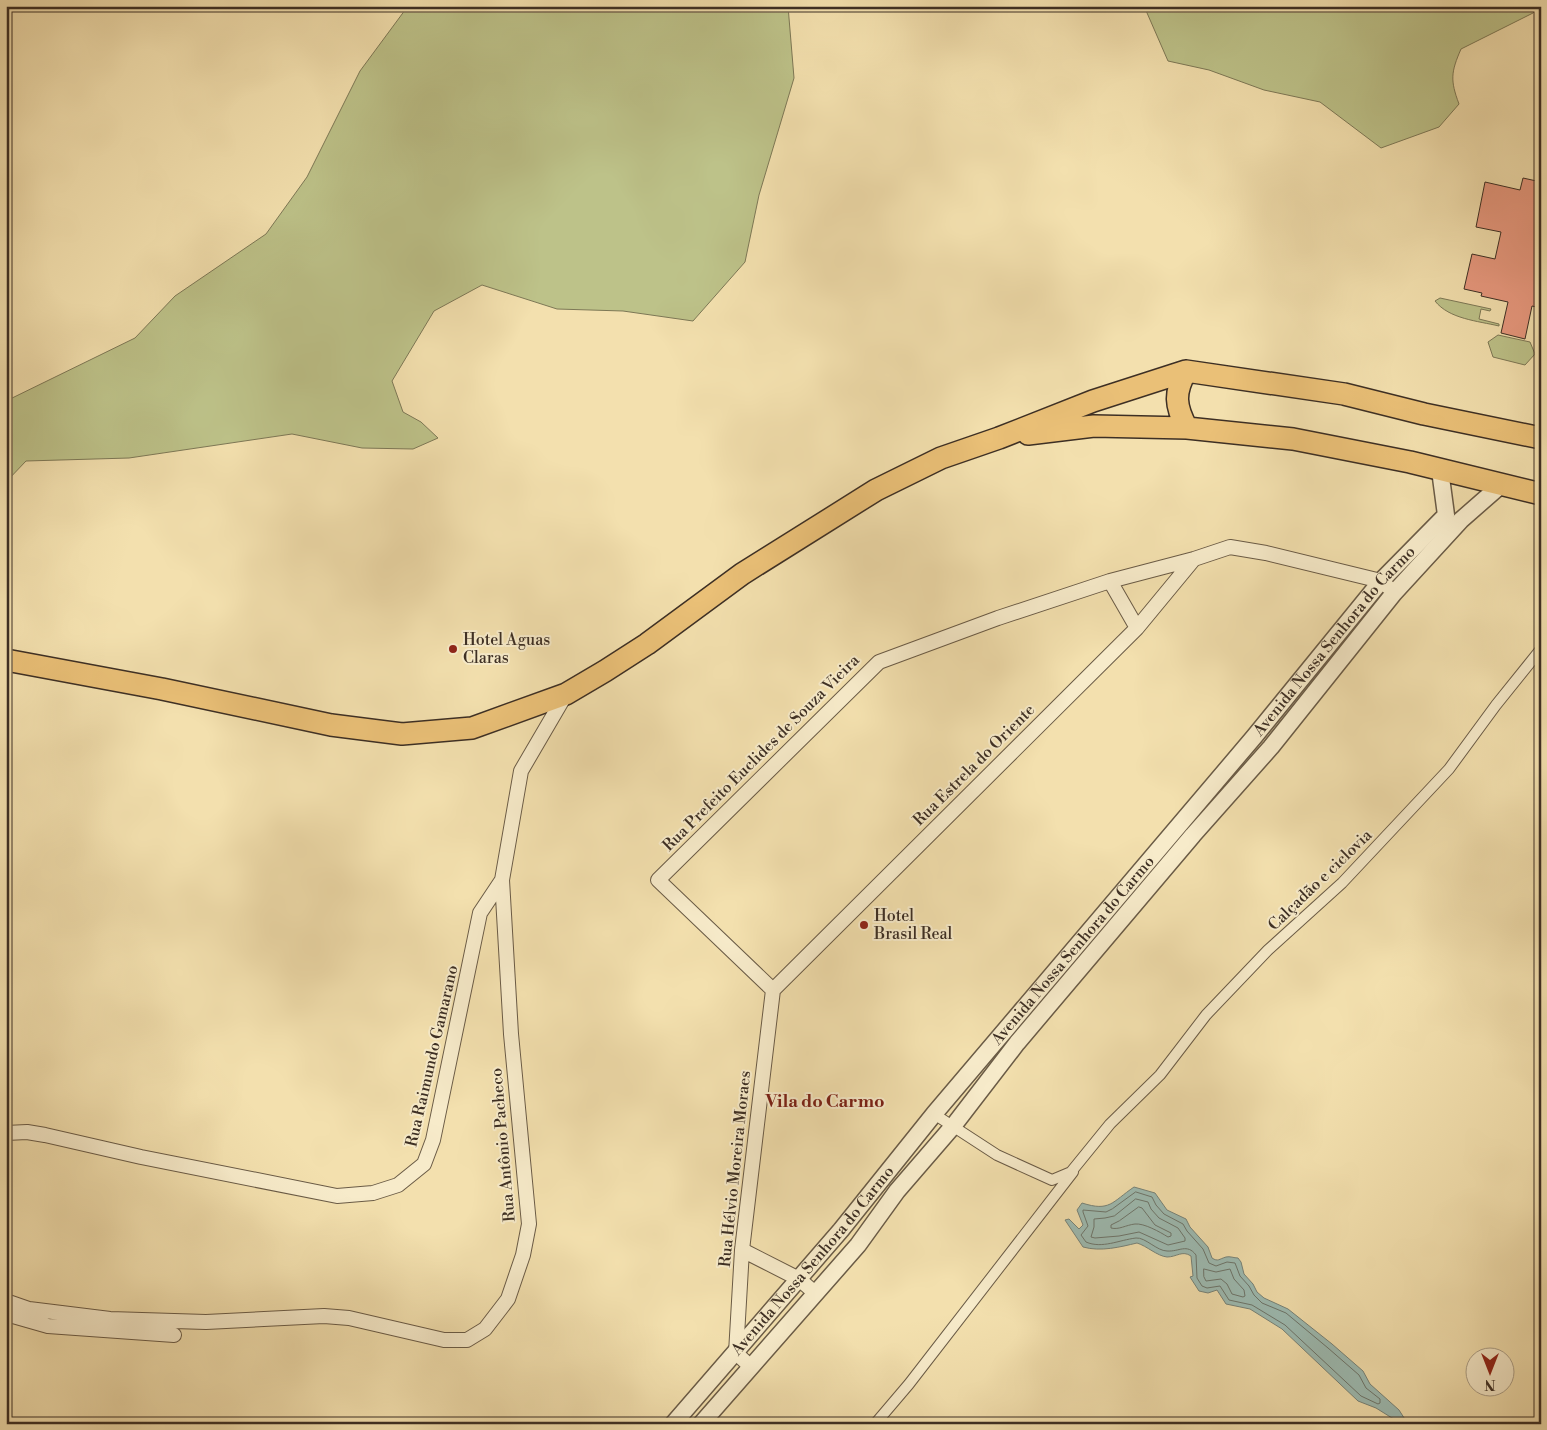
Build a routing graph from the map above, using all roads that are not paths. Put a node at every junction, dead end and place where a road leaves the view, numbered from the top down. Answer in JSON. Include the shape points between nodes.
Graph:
{"nodes":[{"id":1,"x":1186,"y":371,"type":"junction"},
{"id":2,"x":1187,"y":428,"type":"junction"},
{"id":3,"x":1000,"y":438,"type":"junction"},
{"id":4,"x":1541,"y":438,"type":"edge"},
{"id":5,"x":1440,"y":470,"type":"junction"},
{"id":6,"x":1501,"y":485,"type":"junction"},
{"id":7,"x":1541,"y":494,"type":"edge"},
{"id":8,"x":1194,"y":559,"type":"junction"},
{"id":9,"x":1110,"y":581,"type":"junction"},
{"id":10,"x":1381,"y":581,"type":"junction"},
{"id":11,"x":1394,"y":592,"type":"junction"},
{"id":12,"x":1137,"y":628,"type":"junction"},
{"id":13,"x":1541,"y":649,"type":"edge"},
{"id":14,"x":6,"y":660,"type":"edge"},
{"id":15,"x":566,"y":694,"type":"junction"},
{"id":16,"x":1254,"y":737,"type":"junction"},
{"id":17,"x":1271,"y":748,"type":"junction"},
{"id":18,"x":1178,"y":825,"type":"junction"},
{"id":19,"x":1193,"y":835,"type":"junction"},
{"id":20,"x":502,"y":880,"type":"junction"},
{"id":21,"x":773,"y":990,"type":"junction"},
{"id":22,"x":1003,"y":1034,"type":"junction"},
{"id":23,"x":1018,"y":1043,"type":"junction"},
{"id":24,"x":934,"y":1114,"type":"junction"},
{"id":25,"x":1110,"y":1124,"type":"junction"},
{"id":26,"x":954,"y":1125,"type":"junction"},
{"id":27,"x":6,"y":1133,"type":"edge"},
{"id":28,"x":882,"y":1180,"type":"junction"},
{"id":29,"x":897,"y":1191,"type":"junction"},
{"id":30,"x":742,"y":1250,"type":"junction"},
{"id":31,"x":799,"y":1279,"type":"junction"},
{"id":32,"x":815,"y":1293,"type":"junction"},
{"id":33,"x":6,"y":1300,"type":"edge"},
{"id":34,"x":6,"y":1314,"type":"edge"},
{"id":35,"x":174,"y":1335,"type":"dead end"},
{"id":36,"x":736,"y":1352,"type":"junction"},
{"id":37,"x":751,"y":1367,"type":"junction"},
{"id":38,"x":673,"y":1424,"type":"edge"},
{"id":39,"x":701,"y":1424,"type":"edge"},
{"id":40,"x":875,"y":1424,"type":"edge"}],
"edges":[{"from":1,"to":2,"type":"main road","via":[[1176,400]]},
{"from":1,"to":3,"type":"main road","via":[[1093,401]]},
{"from":1,"to":4,"type":"main road","via":[[1344,394]]},
{"from":2,"to":3,"type":"main road","via":[[1094,426]]},
{"from":2,"to":5,"type":"main road","via":[[1293,439]]},
{"from":3,"to":15,"type":"main road","via":[[941,458],[876,490],[742,574],[647,644]]},
{"from":5,"to":6,"type":"main road"},
{"from":5,"to":10,"type":"street","name":"Avenida Nossa Senhora do Carmo","via":[[1446,515]]},
{"from":6,"to":7,"type":"main road"},
{"from":6,"to":11,"type":"street","name":"Avenida Nossa Senhora do Carmo","via":[[1461,520]]},
{"from":8,"to":9,"type":"street","name":"Rua Prefeito Euclides de Souza Vieira"},
{"from":8,"to":10,"type":"street","name":"Rua Prefeito Euclides de Souza Vieira","via":[[1230,547]]},
{"from":8,"to":12,"type":"street","name":"Rua Estrela do Oriente"},
{"from":9,"to":12,"type":"street"},
{"from":9,"to":21,"type":"street","name":"Rua Prefeito Euclides de Souza Vieira","via":[[878,662],[658,880]]},
{"from":10,"to":11,"type":"street"},
{"from":10,"to":16,"type":"street","name":"Avenida Nossa Senhora do Carmo"},
{"from":11,"to":17,"type":"street","name":"Avenida Nossa Senhora do Carmo"},
{"from":12,"to":21,"type":"street","name":"Rua Estrela do Oriente"},
{"from":13,"to":25,"type":"street","name":"Calçadão e ciclovia","via":[[1449,769],[1342,883],[1268,950],[1206,1015],[1160,1075]]},
{"from":14,"to":15,"type":"main road","via":[[331,725],[402,734],[472,728]]},
{"from":15,"to":20,"type":"street","name":"Rua Raimundo Gamarano","via":[[521,771]]},
{"from":16,"to":17,"type":"street"},
{"from":16,"to":18,"type":"street","name":"Avenida Nossa Senhora do Carmo"},
{"from":17,"to":19,"type":"street","name":"Avenida Nossa Senhora do Carmo"},
{"from":18,"to":19,"type":"street"},
{"from":18,"to":22,"type":"street","name":"Avenida Nossa Senhora do Carmo"},
{"from":19,"to":23,"type":"street","name":"Avenida Nossa Senhora do Carmo"},
{"from":20,"to":27,"type":"street","name":"Rua Raimundo Gamarano","via":[[480,913],[433,1140],[424,1164],[398,1185],[373,1193],[337,1196],[45,1135]]},
{"from":20,"to":33,"type":"street","name":"Rua Antônio Pacheco","via":[[511,1034],[529,1224],[524,1255],[508,1299],[485,1329],[467,1340],[444,1340],[349,1318],[324,1316],[206,1322],[110,1319],[29,1309]]},
{"from":21,"to":30,"type":"street","name":"Rua Hélvio Moreira Moraes"},
{"from":22,"to":23,"type":"street"},
{"from":22,"to":24,"type":"street","name":"Avenida Nossa Senhora do Carmo"},
{"from":23,"to":26,"type":"street","name":"Avenida Nossa Senhora do Carmo"},
{"from":24,"to":26,"type":"street"},
{"from":24,"to":28,"type":"street","name":"Avenida Nossa Senhora do Carmo"},
{"from":25,"to":26,"type":"street","via":[[1071,1172],[1052,1180],[997,1155]]},
{"from":25,"to":40,"type":"street"},
{"from":26,"to":29,"type":"street","name":"Avenida Nossa Senhora do Carmo"},
{"from":28,"to":29,"type":"street"},
{"from":28,"to":31,"type":"street","name":"Avenida Nossa Senhora do Carmo"},
{"from":29,"to":32,"type":"street","name":"Avenida Nossa Senhora do Carmo","via":[[858,1245]]},
{"from":30,"to":31,"type":"street"},
{"from":30,"to":36,"type":"street","name":"Rua Hélvio Moreira Moraes"},
{"from":31,"to":32,"type":"street"},
{"from":31,"to":36,"type":"street","name":"Avenida Nossa Senhora do Carmo"},
{"from":32,"to":37,"type":"street","name":"Avenida Nossa Senhora do Carmo"},
{"from":34,"to":35,"type":"street","via":[[48,1326]]},
{"from":36,"to":37,"type":"street"},
{"from":36,"to":38,"type":"street","name":"Avenida Nossa Senhora do Carmo"},
{"from":37,"to":39,"type":"street","name":"Avenida Nossa Senhora do Carmo"}]}
